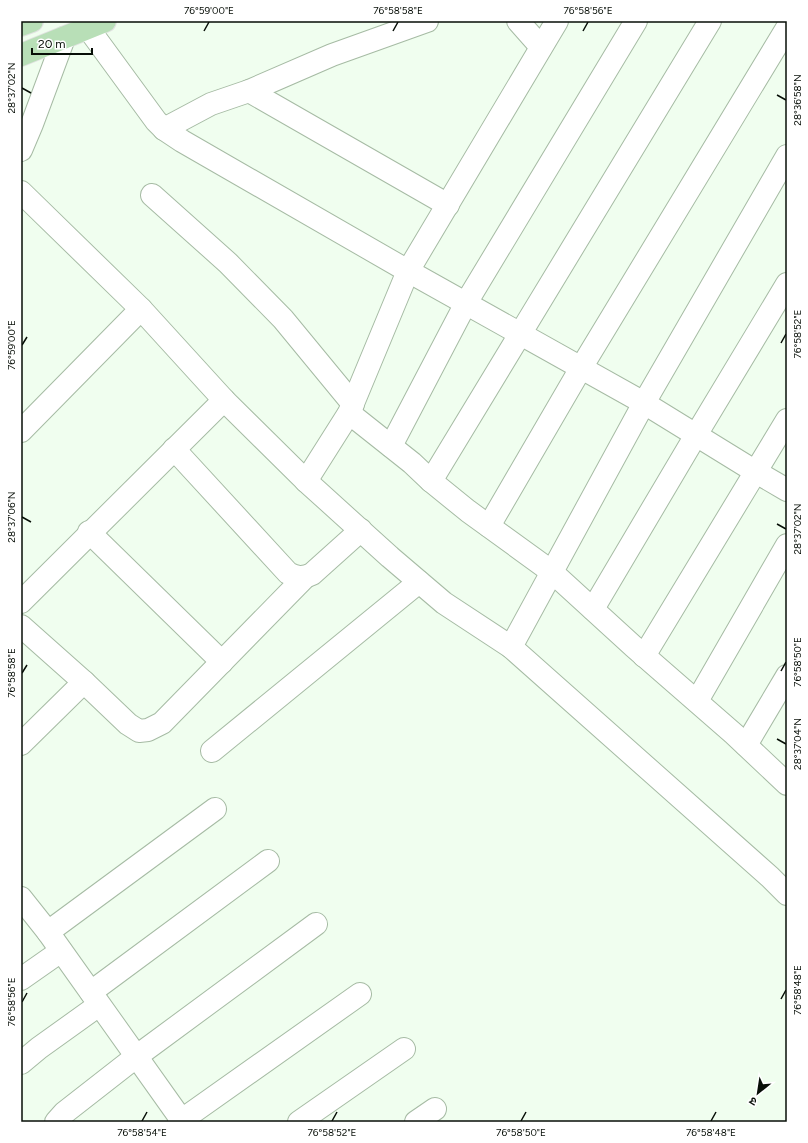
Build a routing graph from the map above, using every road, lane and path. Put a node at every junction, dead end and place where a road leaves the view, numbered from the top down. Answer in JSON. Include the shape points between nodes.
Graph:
{"nodes":[{"id":1,"x":32,"y":21,"type":"edge"},
{"id":2,"x":427,"y":21,"type":"edge"},
{"id":3,"x":518,"y":21,"type":"edge"},
{"id":4,"x":557,"y":21,"type":"edge"},
{"id":5,"x":636,"y":21,"type":"edge"},
{"id":6,"x":710,"y":21,"type":"edge"},
{"id":7,"x":21,"y":25,"type":"edge"},
{"id":8,"x":82,"y":27,"type":"edge"},
{"id":9,"x":787,"y":28,"type":"edge"},
{"id":10,"x":541,"y":47,"type":"junction"},
{"id":11,"x":21,"y":55,"type":"edge"},
{"id":12,"x":249,"y":91,"type":"junction"},
{"id":13,"x":164,"y":129,"type":"junction"},
{"id":14,"x":21,"y":150,"type":"edge"},
{"id":15,"x":787,"y":156,"type":"edge"},
{"id":16,"x":21,"y":192,"type":"edge"},
{"id":17,"x":152,"y":195,"type":"dead end"},
{"id":18,"x":448,"y":205,"type":"junction"},
{"id":19,"x":408,"y":271,"type":"junction"},
{"id":20,"x":787,"y":284,"type":"edge"},
{"id":21,"x":466,"y":303,"type":"junction"},
{"id":22,"x":141,"y":309,"type":"junction"},
{"id":23,"x":520,"y":333,"type":"junction"},
{"id":24,"x":581,"y":368,"type":"junction"},
{"id":25,"x":224,"y":400,"type":"junction"},
{"id":26,"x":644,"y":403,"type":"junction"},
{"id":27,"x":351,"y":408,"type":"junction"},
{"id":28,"x":787,"y":420,"type":"edge"},
{"id":29,"x":21,"y":431,"type":"edge"},
{"id":30,"x":696,"y":435,"type":"junction"},
{"id":31,"x":391,"y":446,"type":"junction"},
{"id":32,"x":174,"y":449,"type":"junction"},
{"id":33,"x":756,"y":472,"type":"junction"},
{"id":34,"x":306,"y":481,"type":"junction"},
{"id":35,"x":431,"y":481,"type":"junction"},
{"id":36,"x":787,"y":490,"type":"edge"},
{"id":37,"x":489,"y":526,"type":"junction"},
{"id":38,"x":361,"y":530,"type":"junction"},
{"id":39,"x":89,"y":532,"type":"junction"},
{"id":40,"x":787,"y":545,"type":"edge"},
{"id":41,"x":552,"y":572,"type":"junction"},
{"id":42,"x":304,"y":578,"type":"junction"},
{"id":43,"x":419,"y":582,"type":"junction"},
{"id":44,"x":21,"y":602,"type":"edge"},
{"id":45,"x":593,"y":609,"type":"junction"},
{"id":46,"x":21,"y":626,"type":"edge"},
{"id":47,"x":511,"y":647,"type":"junction"},
{"id":48,"x":644,"y":656,"type":"junction"},
{"id":49,"x":222,"y":662,"type":"junction"},
{"id":50,"x":787,"y":676,"type":"edge"},
{"id":51,"x":84,"y":682,"type":"junction"},
{"id":52,"x":697,"y":702,"type":"junction"},
{"id":53,"x":21,"y":744,"type":"edge"},
{"id":54,"x":746,"y":745,"type":"junction"},
{"id":55,"x":212,"y":751,"type":"dead end"},
{"id":56,"x":787,"y":784,"type":"edge"},
{"id":57,"x":215,"y":809,"type":"dead end"},
{"id":58,"x":268,"y":861,"type":"dead end"},
{"id":59,"x":787,"y":894,"type":"edge"},
{"id":60,"x":21,"y":898,"type":"edge"},
{"id":61,"x":316,"y":924,"type":"dead end"},
{"id":62,"x":48,"y":932,"type":"junction"},
{"id":63,"x":61,"y":951,"type":"junction"},
{"id":64,"x":21,"y":979,"type":"edge"},
{"id":65,"x":360,"y":994,"type":"dead end"},
{"id":66,"x":95,"y":999,"type":"junction"},
{"id":67,"x":404,"y":1049,"type":"dead end"},
{"id":68,"x":137,"y":1056,"type":"junction"},
{"id":69,"x":21,"y":1062,"type":"edge"},
{"id":70,"x":435,"y":1109,"type":"dead end"},
{"id":71,"x":181,"y":1121,"type":"edge"},
{"id":72,"x":56,"y":1122,"type":"edge"},
{"id":73,"x":299,"y":1122,"type":"edge"},
{"id":74,"x":416,"y":1122,"type":"edge"}],
"edges":[{"from":1,"to":7,"type":"main road"},
{"from":2,"to":12,"type":"street","via":[[332,55]]},
{"from":3,"to":10,"type":"street"},
{"from":4,"to":10,"type":"street"},
{"from":5,"to":21,"type":"street"},
{"from":6,"to":23,"type":"street"},
{"from":8,"to":11,"type":"main road"},
{"from":8,"to":13,"type":"street"},
{"from":8,"to":14,"type":"street"},
{"from":9,"to":24,"type":"street"},
{"from":10,"to":18,"type":"street"},
{"from":12,"to":13,"type":"street","via":[[211,104]]},
{"from":12,"to":18,"type":"street"},
{"from":13,"to":19,"type":"street"},
{"from":15,"to":26,"type":"street"},
{"from":16,"to":22,"type":"street"},
{"from":17,"to":27,"type":"street","via":[[228,263],[283,319]]},
{"from":18,"to":19,"type":"street"},
{"from":19,"to":21,"type":"street"},
{"from":19,"to":27,"type":"street"},
{"from":20,"to":30,"type":"street"},
{"from":21,"to":23,"type":"street"},
{"from":21,"to":31,"type":"street"},
{"from":22,"to":25,"type":"street"},
{"from":22,"to":29,"type":"street"},
{"from":23,"to":24,"type":"street"},
{"from":23,"to":35,"type":"street"},
{"from":24,"to":26,"type":"street"},
{"from":24,"to":37,"type":"street"},
{"from":25,"to":32,"type":"street"},
{"from":25,"to":34,"type":"street"},
{"from":26,"to":30,"type":"street"},
{"from":26,"to":41,"type":"street"},
{"from":27,"to":31,"type":"street"},
{"from":27,"to":34,"type":"street"},
{"from":28,"to":33,"type":"street"},
{"from":30,"to":33,"type":"street"},
{"from":30,"to":45,"type":"street"},
{"from":31,"to":35,"type":"street"},
{"from":32,"to":39,"type":"street"},
{"from":32,"to":42,"type":"street","via":[[288,573]]},
{"from":33,"to":36,"type":"street"},
{"from":33,"to":48,"type":"street"},
{"from":34,"to":38,"type":"street"},
{"from":35,"to":37,"type":"street"},
{"from":37,"to":41,"type":"street"},
{"from":38,"to":42,"type":"street","via":[[312,574]]},
{"from":38,"to":43,"type":"street"},
{"from":39,"to":44,"type":"street"},
{"from":39,"to":49,"type":"street"},
{"from":40,"to":52,"type":"street"},
{"from":41,"to":45,"type":"street"},
{"from":41,"to":47,"type":"street"},
{"from":42,"to":49,"type":"street"},
{"from":43,"to":47,"type":"street","via":[[444,603]]},
{"from":43,"to":55,"type":"street"},
{"from":45,"to":48,"type":"street"},
{"from":46,"to":51,"type":"street"},
{"from":47,"to":59,"type":"street"},
{"from":48,"to":52,"type":"street"},
{"from":49,"to":51,"type":"street","via":[[162,723],[148,730],[139,731],[128,724]]},
{"from":50,"to":54,"type":"street"},
{"from":51,"to":53,"type":"street"},
{"from":52,"to":54,"type":"street"},
{"from":54,"to":56,"type":"street"},
{"from":57,"to":62,"type":"street"},
{"from":58,"to":66,"type":"street"},
{"from":60,"to":62,"type":"street"},
{"from":61,"to":68,"type":"street"},
{"from":62,"to":63,"type":"street"},
{"from":63,"to":64,"type":"street"},
{"from":63,"to":66,"type":"street"},
{"from":65,"to":71,"type":"street"},
{"from":66,"to":68,"type":"street"},
{"from":66,"to":69,"type":"street"},
{"from":67,"to":73,"type":"street"},
{"from":68,"to":71,"type":"street"},
{"from":68,"to":72,"type":"street"},
{"from":70,"to":74,"type":"street"}]}
